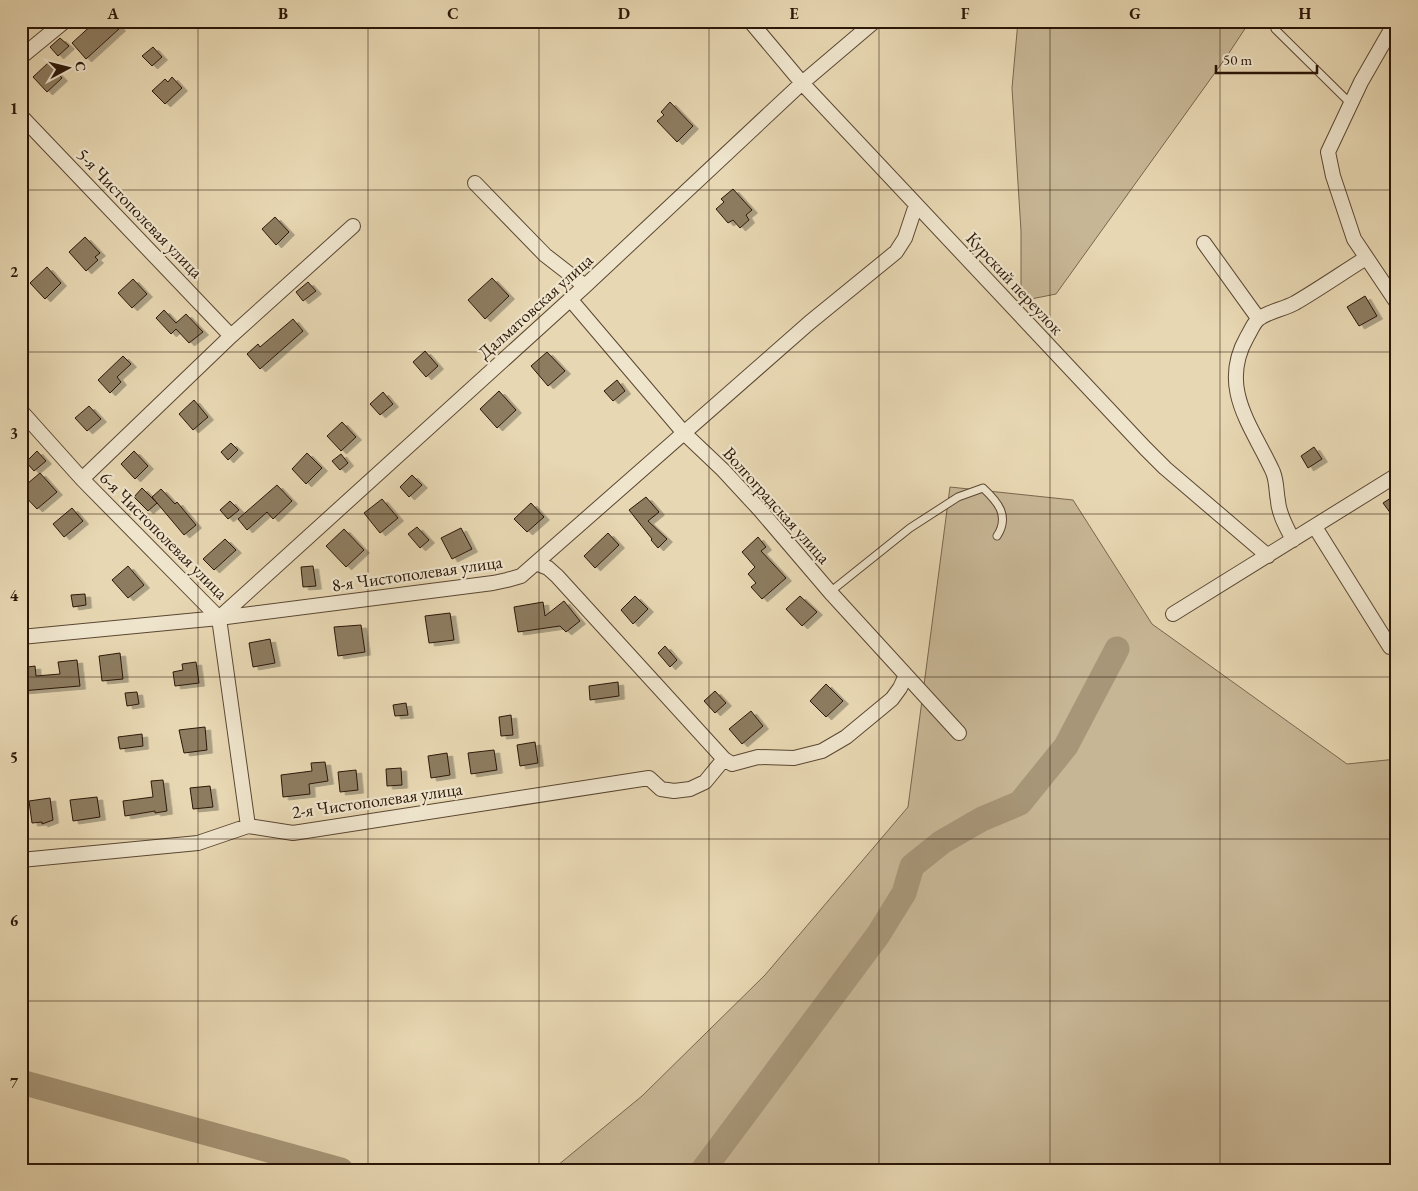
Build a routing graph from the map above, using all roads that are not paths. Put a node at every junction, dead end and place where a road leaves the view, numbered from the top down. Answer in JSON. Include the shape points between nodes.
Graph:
{"nodes":[{"id":1,"x":65,"y":21,"type":"edge"},
{"id":2,"x":750,"y":21,"type":"edge"},
{"id":3,"x":875,"y":21,"type":"edge"},
{"id":4,"x":1274,"y":21,"type":"edge"},
{"id":5,"x":1396,"y":22,"type":"edge"},
{"id":6,"x":21,"y":57,"type":"edge"},
{"id":7,"x":802,"y":83,"type":"junction"},
{"id":8,"x":1350,"y":103,"type":"junction"},
{"id":9,"x":21,"y":116,"type":"edge"},
{"id":10,"x":475,"y":183,"type":"dead end"},
{"id":11,"x":916,"y":205,"type":"junction"},
{"id":12,"x":353,"y":226,"type":"dead end"},
{"id":13,"x":1204,"y":243,"type":"dead end"},
{"id":14,"x":1366,"y":258,"type":"junction"},
{"id":15,"x":585,"y":286,"type":"junction"},
{"id":16,"x":570,"y":300,"type":"junction"},
{"id":17,"x":1397,"y":303,"type":"edge"},
{"id":18,"x":1258,"y":318,"type":"junction"},
{"id":19,"x":231,"y":336,"type":"junction"},
{"id":20,"x":21,"y":411,"type":"edge"},
{"id":21,"x":684,"y":433,"type":"junction"},
{"id":22,"x":1397,"y":475,"type":"edge"},
{"id":23,"x":82,"y":479,"type":"junction"},
{"id":24,"x":1314,"y":526,"type":"junction"},
{"id":25,"x":997,"y":536,"type":"dead end"},
{"id":26,"x":1293,"y":540,"type":"junction"},
{"id":27,"x":1268,"y":556,"type":"junction"},
{"id":28,"x":536,"y":563,"type":"junction"},
{"id":29,"x":830,"y":592,"type":"junction"},
{"id":30,"x":1173,"y":614,"type":"dead end"},
{"id":31,"x":219,"y":618,"type":"junction"},
{"id":32,"x":21,"y":637,"type":"edge"},
{"id":33,"x":1390,"y":647,"type":"dead end"},
{"id":34,"x":906,"y":675,"type":"junction"},
{"id":35,"x":958,"y":733,"type":"dead end"},
{"id":36,"x":724,"y":759,"type":"junction"},
{"id":37,"x":248,"y":826,"type":"junction"},
{"id":38,"x":21,"y":860,"type":"edge"}],
"edges":[{"from":1,"to":6,"type":"street"},
{"from":2,"to":7,"type":"street","name":"Курский переулок"},
{"from":3,"to":7,"type":"street","name":"Далматовская улица"},
{"from":4,"to":8,"type":"lane","via":[[1275,29]]},
{"from":5,"to":8,"type":"street"},
{"from":7,"to":11,"type":"street","name":"Курский переулок"},
{"from":7,"to":15,"type":"street","name":"Далматовская улица"},
{"from":8,"to":14,"type":"street","via":[[1328,152],[1332,176],[1354,240]]},
{"from":9,"to":19,"type":"street","name":"5-я Чистополевая улица"},
{"from":10,"to":15,"type":"street","via":[[545,254]]},
{"from":11,"to":21,"type":"street","name":"8-я Чистополевая улица","via":[[905,238],[896,252]]},
{"from":11,"to":27,"type":"street","name":"Курский переулок","via":[[1165,468]]},
{"from":12,"to":19,"type":"street"},
{"from":13,"to":18,"type":"street"},
{"from":14,"to":17,"type":"street"},
{"from":14,"to":18,"type":"street","via":[[1293,304]]},
{"from":15,"to":16,"type":"street","name":"Далматовская улица"},
{"from":16,"to":21,"type":"street","name":"Волгоградская улица"},
{"from":16,"to":31,"type":"street","name":"Далматовская улица"},
{"from":18,"to":26,"type":"street","via":[[1244,343],[1235,380],[1246,416],[1274,473],[1282,518]]},
{"from":19,"to":23,"type":"street"},
{"from":20,"to":23,"type":"street","name":"6-я Чистополевая улица"},
{"from":21,"to":28,"type":"street","name":"8-я Чистополевая улица"},
{"from":21,"to":29,"type":"street","name":"Волгоградская улица","via":[[760,510]]},
{"from":22,"to":24,"type":"street"},
{"from":23,"to":31,"type":"street","name":"6-я Чистополевая улица"},
{"from":24,"to":26,"type":"street"},
{"from":24,"to":33,"type":"street"},
{"from":25,"to":29,"type":"lane","via":[[1003,516],[996,501],[983,488],[958,497],[910,528]]},
{"from":26,"to":27,"type":"street"},
{"from":27,"to":30,"type":"street"},
{"from":28,"to":31,"type":"street","name":"8-я Чистополевая улица","via":[[521,576],[507,580]]},
{"from":28,"to":36,"type":"street","via":[[557,576]]},
{"from":29,"to":34,"type":"street","name":"Волгоградская улица"},
{"from":31,"to":32,"type":"street","name":"8-я Чистополевая улица"},
{"from":31,"to":37,"type":"street","name":"6-я Чистополевая улица"},
{"from":34,"to":35,"type":"street","name":"Волгоградская улица"},
{"from":34,"to":36,"type":"street","via":[[892,698],[846,737],[822,751],[794,758],[758,757],[732,764]]},
{"from":36,"to":37,"type":"street","name":"2-я Чистополевая улица","via":[[705,782],[690,789],[662,788],[649,778],[293,833]]},
{"from":37,"to":38,"type":"street","name":"2-я Чистополевая улица","via":[[198,843]]}]}
